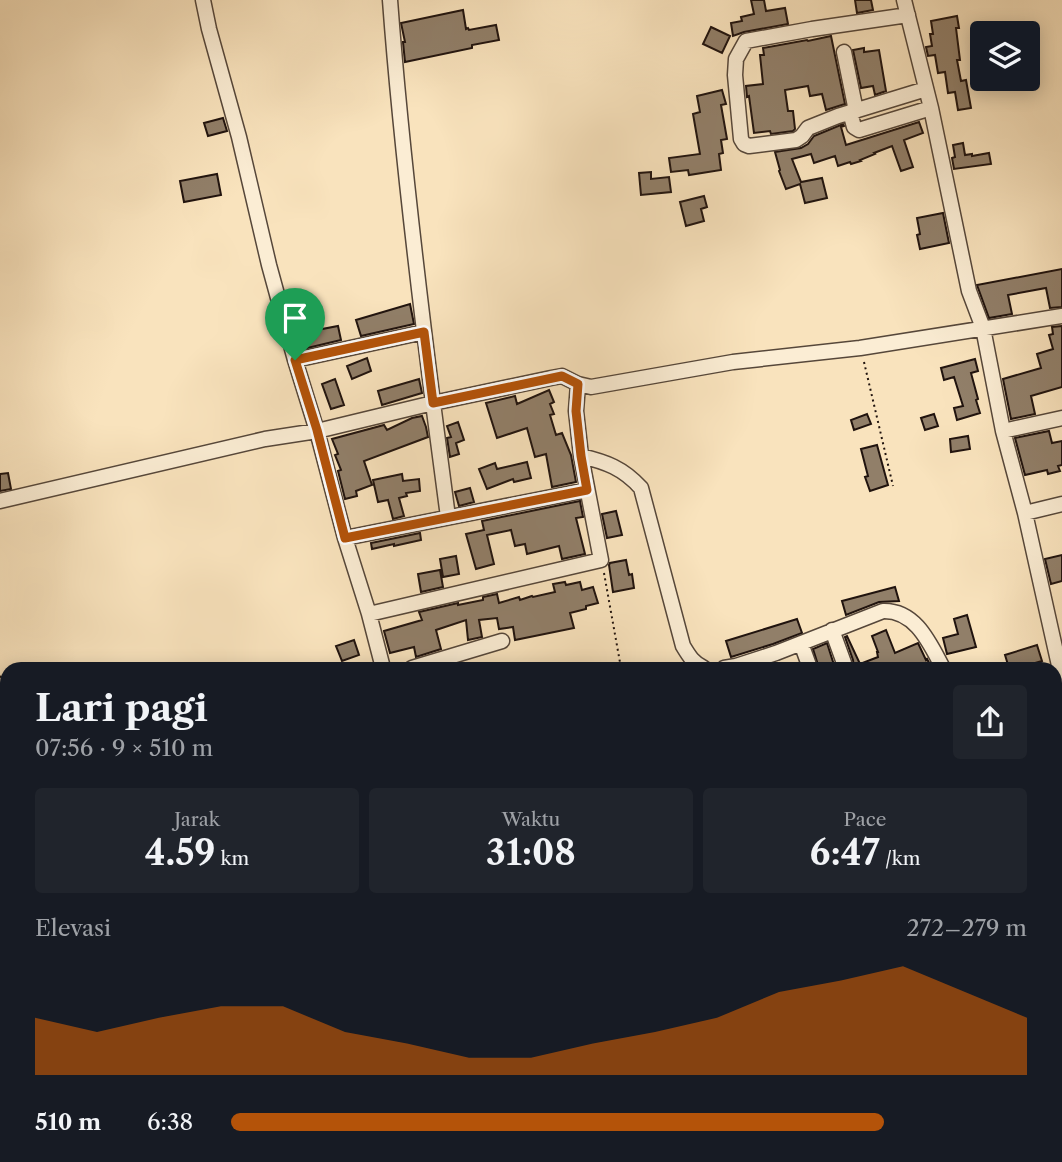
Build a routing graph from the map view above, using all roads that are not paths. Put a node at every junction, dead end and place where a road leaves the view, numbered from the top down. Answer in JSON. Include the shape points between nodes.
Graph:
{"nodes":[{"id":1,"x":203,"y":0,"type":"edge"},
{"id":2,"x":390,"y":0,"type":"edge"},
{"id":3,"x":904,"y":0,"type":"edge"},
{"id":4,"x":908,"y":15,"type":"junction"},
{"id":5,"x":844,"y":52,"type":"dead end"},
{"id":6,"x":926,"y":89,"type":"junction"},
{"id":7,"x":931,"y":108,"type":"junction"},
{"id":8,"x":853,"y":111,"type":"junction"},
{"id":9,"x":1062,"y":316,"type":"edge"},
{"id":10,"x":982,"y":328,"type":"junction"},
{"id":11,"x":424,"y":332,"type":"junction"},
{"id":12,"x":295,"y":360,"type":"junction"},
{"id":13,"x":584,"y":386,"type":"junction"},
{"id":14,"x":433,"y":403,"type":"junction"},
{"id":15,"x":1062,"y":418,"type":"edge"},
{"id":16,"x":317,"y":430,"type":"junction"},
{"id":17,"x":1003,"y":431,"type":"junction"},
{"id":18,"x":581,"y":456,"type":"junction"},
{"id":19,"x":587,"y":490,"type":"junction"},
{"id":20,"x":0,"y":501,"type":"edge"},
{"id":21,"x":1062,"y":504,"type":"edge"},
{"id":22,"x":1026,"y":513,"type":"junction"},
{"id":23,"x":448,"y":517,"type":"junction"},
{"id":24,"x":345,"y":538,"type":"junction"},
{"id":25,"x":369,"y":614,"type":"junction"},
{"id":26,"x":1056,"y":624,"type":"edge"},
{"id":27,"x":832,"y":630,"type":"junction"},
{"id":28,"x":502,"y":641,"type":"dead end"},
{"id":29,"x":801,"y":643,"type":"junction"},
{"id":30,"x":381,"y":662,"type":"edge"},
{"id":31,"x":432,"y":662,"type":"edge"},
{"id":32,"x":694,"y":662,"type":"edge"},
{"id":33,"x":745,"y":662,"type":"edge"},
{"id":34,"x":808,"y":662,"type":"edge"},
{"id":35,"x":844,"y":662,"type":"edge"},
{"id":36,"x":940,"y":662,"type":"edge"},
{"id":37,"x":1060,"y":662,"type":"edge"}],
"edges":[{"from":1,"to":12,"type":"street"},
{"from":2,"to":11,"type":"street"},
{"from":3,"to":4,"type":"street"},
{"from":4,"to":6,"type":"street"},
{"from":4,"to":8,"type":"street","via":[[746,41],[740,50],[735,75],[744,144],[796,140],[808,128]]},
{"from":5,"to":8,"type":"street"},
{"from":6,"to":7,"type":"street"},
{"from":6,"to":8,"type":"street"},
{"from":7,"to":8,"type":"street","via":[[859,130],[854,127]]},
{"from":7,"to":10,"type":"street","via":[[969,290]]},
{"from":9,"to":10,"type":"street"},
{"from":10,"to":13,"type":"street"},
{"from":10,"to":17,"type":"street"},
{"from":11,"to":12,"type":"street"},
{"from":11,"to":14,"type":"street"},
{"from":12,"to":16,"type":"street"},
{"from":13,"to":14,"type":"street","via":[[562,376]]},
{"from":13,"to":18,"type":"street","via":[[576,411]]},
{"from":14,"to":16,"type":"street"},
{"from":14,"to":23,"type":"street"},
{"from":15,"to":17,"type":"street"},
{"from":16,"to":20,"type":"street"},
{"from":16,"to":24,"type":"street"},
{"from":17,"to":22,"type":"street"},
{"from":18,"to":19,"type":"street"},
{"from":18,"to":32,"type":"street","via":[[608,463],[641,488],[683,646]]},
{"from":19,"to":23,"type":"street"},
{"from":19,"to":25,"type":"street","via":[[601,560]]},
{"from":21,"to":22,"type":"street"},
{"from":22,"to":26,"type":"street"},
{"from":23,"to":24,"type":"street"},
{"from":24,"to":25,"type":"street"},
{"from":25,"to":30,"type":"street"},
{"from":26,"to":37,"type":"street"},
{"from":27,"to":29,"type":"street"},
{"from":27,"to":35,"type":"street"},
{"from":27,"to":36,"type":"street","via":[[894,611],[919,629]]},
{"from":28,"to":31,"type":"street"},
{"from":29,"to":33,"type":"street"},
{"from":29,"to":34,"type":"street"}]}
